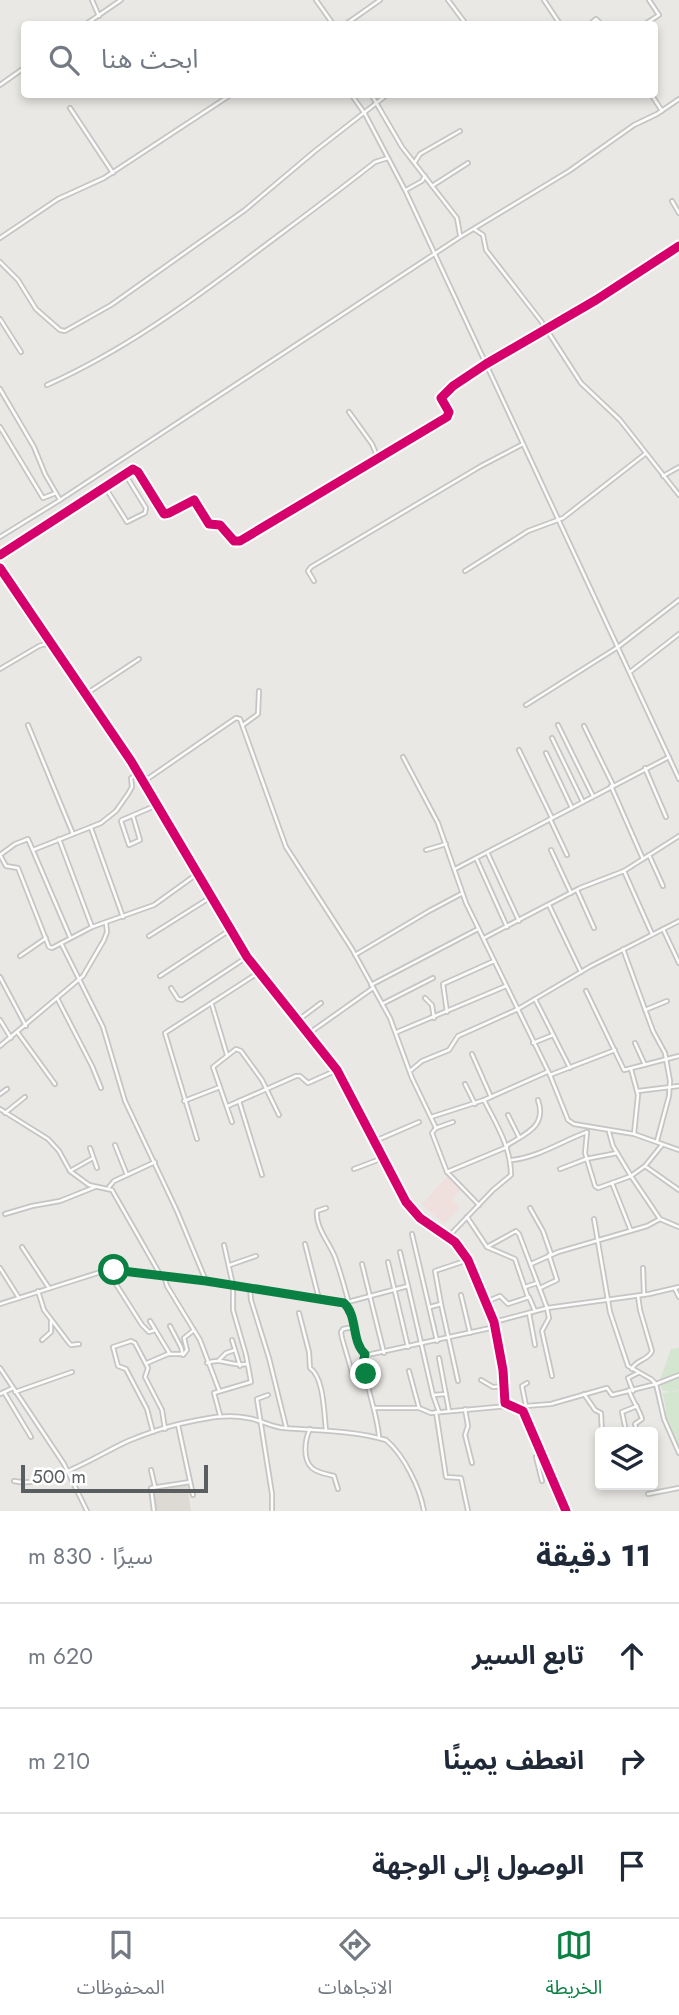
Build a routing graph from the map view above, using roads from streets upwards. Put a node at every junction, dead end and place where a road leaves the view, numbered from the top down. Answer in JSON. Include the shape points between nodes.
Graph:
{"nodes":[{"id":1,"x":92,"y":0,"type":"edge"},
{"id":2,"x":121,"y":0,"type":"edge"},
{"id":3,"x":316,"y":0,"type":"edge"},
{"id":4,"x":380,"y":0,"type":"edge"},
{"id":5,"x":449,"y":0,"type":"edge"},
{"id":6,"x":544,"y":0,"type":"edge"},
{"id":7,"x":649,"y":0,"type":"edge"},
{"id":8,"x":114,"y":2,"type":"edge"},
{"id":9,"x":99,"y":16,"type":"junction"},
{"id":10,"x":91,"y":21,"type":"edge"},
{"id":11,"x":331,"y":21,"type":"edge"},
{"id":12,"x":350,"y":21,"type":"edge"},
{"id":13,"x":464,"y":21,"type":"edge"},
{"id":14,"x":558,"y":21,"type":"edge"},
{"id":15,"x":650,"y":21,"type":"edge"},
{"id":16,"x":21,"y":70,"type":"edge"},
{"id":17,"x":0,"y":85,"type":"edge"},
{"id":18,"x":226,"y":98,"type":"edge"},
{"id":19,"x":354,"y":98,"type":"edge"},
{"id":20,"x":373,"y":98,"type":"edge"},
{"id":21,"x":384,"y":98,"type":"edge"},
{"id":22,"x":654,"y":98,"type":"edge"},
{"id":23,"x":679,"y":99,"type":"edge"},
{"id":24,"x":377,"y":104,"type":"junction"},
{"id":25,"x":70,"y":108,"type":"dead end"},
{"id":26,"x":662,"y":111,"type":"junction"},
{"id":27,"x":365,"y":114,"type":"junction"},
{"id":28,"x":460,"y":131,"type":"dead end"},
{"id":29,"x":388,"y":158,"type":"junction"},
{"id":30,"x":415,"y":162,"type":"junction"},
{"id":31,"x":468,"y":163,"type":"dead end"},
{"id":32,"x":113,"y":173,"type":"junction"},
{"id":33,"x":425,"y":176,"type":"junction"},
{"id":34,"x":432,"y":186,"type":"junction"},
{"id":35,"x":405,"y":191,"type":"junction"},
{"id":36,"x":672,"y":201,"type":"dead end"},
{"id":37,"x":679,"y":213,"type":"edge"},
{"id":38,"x":474,"y":229,"type":"junction"},
{"id":39,"x":460,"y":237,"type":"junction"},
{"id":40,"x":0,"y":238,"type":"edge"},
{"id":41,"x":679,"y":246,"type":"edge"},
{"id":42,"x":436,"y":255,"type":"junction"},
{"id":43,"x":0,"y":262,"type":"edge"},
{"id":44,"x":0,"y":319,"type":"edge"},
{"id":45,"x":546,"y":328,"type":"junction"},
{"id":46,"x":21,"y":352,"type":"dead end"},
{"id":47,"x":486,"y":364,"type":"junction"},
{"id":48,"x":47,"y":385,"type":"dead end"},
{"id":49,"x":0,"y":389,"type":"edge"},
{"id":50,"x":349,"y":412,"type":"dead end"},
{"id":51,"x":0,"y":427,"type":"edge"},
{"id":52,"x":523,"y":444,"type":"junction"},
{"id":53,"x":645,"y":454,"type":"junction"},
{"id":54,"x":378,"y":458,"type":"junction"},
{"id":55,"x":679,"y":467,"type":"edge"},
{"id":56,"x":125,"y":474,"type":"junction"},
{"id":57,"x":663,"y":476,"type":"junction"},
{"id":58,"x":105,"y":487,"type":"junction"},
{"id":59,"x":57,"y":492,"type":"junction"},
{"id":60,"x":679,"y":495,"type":"edge"},
{"id":61,"x":60,"y":500,"type":"junction"},
{"id":62,"x":558,"y":519,"type":"junction"},
{"id":63,"x":0,"y":537,"type":"edge"},
{"id":64,"x":0,"y":555,"type":"edge"},
{"id":65,"x":0,"y":568,"type":"edge"},
{"id":66,"x":465,"y":571,"type":"dead end"},
{"id":67,"x":314,"y":581,"type":"dead end"},
{"id":68,"x":679,"y":600,"type":"edge"},
{"id":69,"x":679,"y":634,"type":"edge"},
{"id":70,"x":618,"y":647,"type":"junction"},
{"id":71,"x":56,"y":648,"type":"junction"},
{"id":72,"x":139,"y":659,"type":"dead end"},
{"id":73,"x":0,"y":669,"type":"edge"},
{"id":74,"x":630,"y":672,"type":"junction"},
{"id":75,"x":259,"y":691,"type":"dead end"},
{"id":76,"x":86,"y":694,"type":"junction"},
{"id":77,"x":526,"y":705,"type":"dead end"},
{"id":78,"x":28,"y":725,"type":"dead end"},
{"id":79,"x":242,"y":725,"type":"junction"},
{"id":80,"x":558,"y":725,"type":"dead end"},
{"id":81,"x":584,"y":726,"type":"dead end"},
{"id":82,"x":552,"y":738,"type":"dead end"},
{"id":83,"x":519,"y":750,"type":"dead end"},
{"id":84,"x":545,"y":753,"type":"dead end"},
{"id":85,"x":403,"y":757,"type":"dead end"},
{"id":86,"x":669,"y":757,"type":"junction"},
{"id":87,"x":645,"y":768,"type":"junction"},
{"id":88,"x":139,"y":774,"type":"junction"},
{"id":89,"x":679,"y":779,"type":"edge"},
{"id":90,"x":143,"y":782,"type":"junction"},
{"id":91,"x":612,"y":786,"type":"junction"},
{"id":92,"x":593,"y":796,"type":"junction"},
{"id":93,"x":583,"y":802,"type":"junction"},
{"id":94,"x":157,"y":806,"type":"junction"},
{"id":95,"x":572,"y":808,"type":"junction"},
{"id":96,"x":133,"y":816,"type":"junction"},
{"id":97,"x":666,"y":817,"type":"dead end"},
{"id":98,"x":551,"y":819,"type":"junction"},
{"id":99,"x":90,"y":828,"type":"junction"},
{"id":100,"x":73,"y":834,"type":"junction"},
{"id":101,"x":679,"y":836,"type":"edge"},
{"id":102,"x":59,"y":839,"type":"junction"},
{"id":103,"x":446,"y":844,"type":"junction"},
{"id":104,"x":33,"y":850,"type":"junction"},
{"id":105,"x":426,"y":850,"type":"dead end"},
{"id":106,"x":551,"y":850,"type":"dead end"},
{"id":107,"x":488,"y":853,"type":"junction"},
{"id":108,"x":0,"y":855,"type":"edge"},
{"id":109,"x":567,"y":855,"type":"dead end"},
{"id":110,"x":649,"y":855,"type":"junction"},
{"id":111,"x":476,"y":859,"type":"junction"},
{"id":112,"x":643,"y":859,"type":"junction"},
{"id":113,"x":454,"y":869,"type":"junction"},
{"id":114,"x":624,"y":871,"type":"junction"},
{"id":115,"x":197,"y":874,"type":"junction"},
{"id":116,"x":663,"y":886,"type":"dead end"},
{"id":117,"x":577,"y":890,"type":"junction"},
{"id":118,"x":571,"y":893,"type":"junction"},
{"id":119,"x":463,"y":894,"type":"junction"},
{"id":120,"x":211,"y":897,"type":"junction"},
{"id":121,"x":550,"y":905,"type":"junction"},
{"id":122,"x":123,"y":917,"type":"junction"},
{"id":123,"x":520,"y":920,"type":"junction"},
{"id":124,"x":679,"y":921,"type":"edge"},
{"id":125,"x":106,"y":922,"type":"junction"},
{"id":126,"x":92,"y":927,"type":"junction"},
{"id":127,"x":507,"y":927,"type":"junction"},
{"id":128,"x":594,"y":928,"type":"dead end"},
{"id":129,"x":478,"y":929,"type":"junction"},
{"id":130,"x":663,"y":929,"type":"junction"},
{"id":131,"x":230,"y":930,"type":"junction"},
{"id":132,"x":652,"y":934,"type":"junction"},
{"id":133,"x":149,"y":936,"type":"dead end"},
{"id":134,"x":46,"y":938,"type":"junction"},
{"id":135,"x":71,"y":938,"type":"junction"},
{"id":136,"x":482,"y":939,"type":"junction"},
{"id":137,"x":61,"y":943,"type":"junction"},
{"id":138,"x":623,"y":949,"type":"junction"},
{"id":139,"x":355,"y":955,"type":"junction"},
{"id":140,"x":20,"y":956,"type":"dead end"},
{"id":141,"x":247,"y":957,"type":"junction"},
{"id":142,"x":494,"y":961,"type":"junction"},
{"id":143,"x":679,"y":962,"type":"edge"},
{"id":144,"x":581,"y":972,"type":"junction"},
{"id":145,"x":258,"y":973,"type":"junction"},
{"id":146,"x":160,"y":976,"type":"dead end"},
{"id":147,"x":0,"y":977,"type":"edge"},
{"id":148,"x":433,"y":978,"type":"dead end"},
{"id":149,"x":80,"y":979,"type":"junction"},
{"id":150,"x":506,"y":986,"type":"junction"},
{"id":151,"x":372,"y":987,"type":"junction"},
{"id":152,"x":171,"y":988,"type":"dead end"},
{"id":153,"x":586,"y":990,"type":"dead end"},
{"id":154,"x":57,"y":998,"type":"junction"},
{"id":155,"x":425,"y":998,"type":"dead end"},
{"id":156,"x":535,"y":999,"type":"junction"},
{"id":157,"x":667,"y":1001,"type":"dead end"},
{"id":158,"x":211,"y":1003,"type":"junction"},
{"id":159,"x":321,"y":1003,"type":"dead end"},
{"id":160,"x":382,"y":1004,"type":"junction"},
{"id":161,"x":517,"y":1009,"type":"junction"},
{"id":162,"x":645,"y":1010,"type":"junction"},
{"id":163,"x":447,"y":1012,"type":"junction"},
{"id":164,"x":434,"y":1017,"type":"junction"},
{"id":165,"x":0,"y":1020,"type":"edge"},
{"id":166,"x":297,"y":1021,"type":"junction"},
{"id":167,"x":26,"y":1026,"type":"junction"},
{"id":168,"x":397,"y":1032,"type":"junction"},
{"id":169,"x":18,"y":1033,"type":"junction"},
{"id":170,"x":307,"y":1034,"type":"junction"},
{"id":171,"x":554,"y":1034,"type":"junction"},
{"id":172,"x":11,"y":1038,"type":"junction"},
{"id":173,"x":533,"y":1043,"type":"junction"},
{"id":174,"x":635,"y":1043,"type":"dead end"},
{"id":175,"x":0,"y":1046,"type":"edge"},
{"id":176,"x":615,"y":1050,"type":"junction"},
{"id":177,"x":472,"y":1054,"type":"dead end"},
{"id":178,"x":227,"y":1055,"type":"junction"},
{"id":179,"x":679,"y":1056,"type":"edge"},
{"id":180,"x":666,"y":1058,"type":"junction"},
{"id":181,"x":645,"y":1065,"type":"junction"},
{"id":182,"x":570,"y":1068,"type":"junction"},
{"id":183,"x":631,"y":1069,"type":"junction"},
{"id":184,"x":337,"y":1070,"type":"junction"},
{"id":185,"x":410,"y":1071,"type":"junction"},
{"id":186,"x":549,"y":1073,"type":"junction"},
{"id":187,"x":55,"y":1084,"type":"dead end"},
{"id":188,"x":465,"y":1084,"type":"dead end"},
{"id":189,"x":679,"y":1086,"type":"edge"},
{"id":190,"x":220,"y":1087,"type":"junction"},
{"id":191,"x":671,"y":1087,"type":"junction"},
{"id":192,"x":7,"y":1088,"type":"dead end"},
{"id":193,"x":101,"y":1088,"type":"dead end"},
{"id":194,"x":267,"y":1089,"type":"junction"},
{"id":195,"x":638,"y":1090,"type":"junction"},
{"id":196,"x":0,"y":1094,"type":"edge"},
{"id":197,"x":25,"y":1097,"type":"dead end"},
{"id":198,"x":491,"y":1097,"type":"junction"},
{"id":199,"x":484,"y":1100,"type":"junction"},
{"id":200,"x":537,"y":1100,"type":"dead end"},
{"id":201,"x":184,"y":1101,"type":"junction"},
{"id":202,"x":239,"y":1101,"type":"junction"},
{"id":203,"x":475,"y":1104,"type":"junction"},
{"id":204,"x":228,"y":1105,"type":"junction"},
{"id":205,"x":0,"y":1110,"type":"edge"},
{"id":206,"x":5,"y":1114,"type":"junction"},
{"id":207,"x":279,"y":1115,"type":"dead end"},
{"id":208,"x":508,"y":1115,"type":"dead end"},
{"id":209,"x":431,"y":1117,"type":"junction"},
{"id":210,"x":232,"y":1122,"type":"dead end"},
{"id":211,"x":419,"y":1122,"type":"dead end"},
{"id":212,"x":453,"y":1122,"type":"dead end"},
{"id":213,"x":436,"y":1128,"type":"junction"},
{"id":214,"x":587,"y":1129,"type":"junction"},
{"id":215,"x":609,"y":1130,"type":"junction"},
{"id":216,"x":634,"y":1134,"type":"junction"},
{"id":217,"x":519,"y":1137,"type":"junction"},
{"id":218,"x":197,"y":1139,"type":"dead end"},
{"id":219,"x":375,"y":1141,"type":"junction"},
{"id":220,"x":657,"y":1141,"type":"junction"},
{"id":221,"x":663,"y":1143,"type":"junction"},
{"id":222,"x":114,"y":1146,"type":"dead end"},
{"id":223,"x":507,"y":1146,"type":"junction"},
{"id":224,"x":90,"y":1148,"type":"dead end"},
{"id":225,"x":679,"y":1150,"type":"edge"},
{"id":226,"x":617,"y":1153,"type":"junction"},
{"id":227,"x":93,"y":1158,"type":"junction"},
{"id":228,"x":383,"y":1158,"type":"junction"},
{"id":229,"x":586,"y":1159,"type":"junction"},
{"id":230,"x":511,"y":1160,"type":"junction"},
{"id":231,"x":155,"y":1162,"type":"junction"},
{"id":232,"x":645,"y":1166,"type":"junction"},
{"id":233,"x":97,"y":1168,"type":"dead end"},
{"id":234,"x":354,"y":1169,"type":"dead end"},
{"id":235,"x":560,"y":1169,"type":"dead end"},
{"id":236,"x":70,"y":1171,"type":"junction"},
{"id":237,"x":447,"y":1172,"type":"junction"},
{"id":238,"x":127,"y":1175,"type":"junction"},
{"id":239,"x":262,"y":1175,"type":"dead end"},
{"id":240,"x":631,"y":1176,"type":"junction"},
{"id":241,"x":612,"y":1183,"type":"junction"},
{"id":242,"x":95,"y":1187,"type":"junction"},
{"id":243,"x":108,"y":1187,"type":"junction"},
{"id":244,"x":679,"y":1190,"type":"edge"},
{"id":245,"x":479,"y":1205,"type":"junction"},
{"id":246,"x":326,"y":1208,"type":"dead end"},
{"id":247,"x":530,"y":1208,"type":"dead end"},
{"id":248,"x":5,"y":1214,"type":"dead end"},
{"id":249,"x":467,"y":1217,"type":"junction"},
{"id":250,"x":594,"y":1219,"type":"dead end"},
{"id":251,"x":660,"y":1219,"type":"junction"},
{"id":252,"x":679,"y":1227,"type":"edge"},
{"id":253,"x":631,"y":1231,"type":"junction"},
{"id":254,"x":412,"y":1234,"type":"dead end"},
{"id":255,"x":449,"y":1236,"type":"junction"},
{"id":256,"x":597,"y":1242,"type":"junction"},
{"id":257,"x":304,"y":1244,"type":"dead end"},
{"id":258,"x":224,"y":1245,"type":"dead end"},
{"id":259,"x":22,"y":1247,"type":"dead end"},
{"id":260,"x":487,"y":1247,"type":"junction"},
{"id":261,"x":400,"y":1252,"type":"dead end"},
{"id":262,"x":550,"y":1255,"type":"junction"},
{"id":263,"x":256,"y":1256,"type":"dead end"},
{"id":264,"x":468,"y":1260,"type":"junction"},
{"id":265,"x":388,"y":1262,"type":"dead end"},
{"id":266,"x":362,"y":1264,"type":"dead end"},
{"id":267,"x":531,"y":1264,"type":"junction"},
{"id":268,"x":230,"y":1265,"type":"junction"},
{"id":269,"x":0,"y":1268,"type":"edge"},
{"id":270,"x":643,"y":1268,"type":"dead end"},
{"id":271,"x":107,"y":1270,"type":"junction"},
{"id":272,"x":163,"y":1276,"type":"junction"},
{"id":273,"x":206,"y":1281,"type":"junction"},
{"id":274,"x":537,"y":1283,"type":"junction"},
{"id":275,"x":233,"y":1285,"type":"junction"},
{"id":276,"x":408,"y":1286,"type":"junction"},
{"id":277,"x":525,"y":1287,"type":"junction"},
{"id":278,"x":49,"y":1288,"type":"junction"},
{"id":279,"x":250,"y":1288,"type":"junction"},
{"id":280,"x":539,"y":1288,"type":"junction"},
{"id":281,"x":677,"y":1288,"type":"edge"},
{"id":282,"x":394,"y":1289,"type":"junction"},
{"id":283,"x":38,"y":1291,"type":"junction"},
{"id":284,"x":371,"y":1295,"type":"junction"},
{"id":285,"x":461,"y":1295,"type":"dead end"},
{"id":286,"x":644,"y":1295,"type":"junction"},
{"id":287,"x":638,"y":1296,"type":"junction"},
{"id":288,"x":528,"y":1297,"type":"junction"},
{"id":289,"x":679,"y":1297,"type":"edge"},
{"id":290,"x":19,"y":1298,"type":"junction"},
{"id":291,"x":607,"y":1299,"type":"junction"},
{"id":292,"x":319,"y":1300,"type":"junction"},
{"id":293,"x":349,"y":1301,"type":"junction"},
{"id":294,"x":486,"y":1302,"type":"junction"},
{"id":295,"x":344,"y":1303,"type":"junction"},
{"id":296,"x":0,"y":1304,"type":"edge"},
{"id":297,"x":441,"y":1304,"type":"junction"},
{"id":298,"x":430,"y":1307,"type":"junction"},
{"id":299,"x":547,"y":1308,"type":"junction"},
{"id":300,"x":535,"y":1311,"type":"junction"},
{"id":301,"x":299,"y":1313,"type":"dead end"},
{"id":302,"x":529,"y":1313,"type":"junction"},
{"id":303,"x":51,"y":1321,"type":"junction"},
{"id":304,"x":150,"y":1321,"type":"dead end"},
{"id":305,"x":495,"y":1325,"type":"junction"},
{"id":306,"x":170,"y":1326,"type":"dead end"},
{"id":307,"x":354,"y":1327,"type":"junction"},
{"id":308,"x":155,"y":1330,"type":"junction"},
{"id":309,"x":194,"y":1330,"type":"junction"},
{"id":310,"x":470,"y":1333,"type":"junction"},
{"id":311,"x":448,"y":1338,"type":"junction"},
{"id":312,"x":42,"y":1339,"type":"dead end"},
{"id":313,"x":232,"y":1340,"type":"dead end"},
{"id":314,"x":437,"y":1340,"type":"junction"},
{"id":315,"x":79,"y":1344,"type":"dead end"},
{"id":316,"x":421,"y":1344,"type":"junction"},
{"id":317,"x":535,"y":1345,"type":"dead end"},
{"id":318,"x":408,"y":1347,"type":"junction"},
{"id":319,"x":235,"y":1350,"type":"junction"},
{"id":320,"x":384,"y":1353,"type":"junction"},
{"id":321,"x":170,"y":1354,"type":"junction"},
{"id":322,"x":365,"y":1354,"type":"junction"},
{"id":323,"x":183,"y":1355,"type":"junction"},
{"id":324,"x":439,"y":1358,"type":"dead end"},
{"id":325,"x":219,"y":1360,"type":"junction"},
{"id":326,"x":146,"y":1363,"type":"junction"},
{"id":327,"x":207,"y":1363,"type":"junction"},
{"id":328,"x":247,"y":1364,"type":"junction"},
{"id":329,"x":240,"y":1366,"type":"junction"},
{"id":330,"x":0,"y":1368,"type":"edge"},
{"id":331,"x":632,"y":1369,"type":"junction"},
{"id":332,"x":410,"y":1371,"type":"dead end"},
{"id":333,"x":72,"y":1372,"type":"dead end"},
{"id":334,"x":638,"y":1373,"type":"junction"},
{"id":335,"x":366,"y":1374,"type":"junction"},
{"id":336,"x":679,"y":1375,"type":"edge"},
{"id":337,"x":552,"y":1376,"type":"dead end"},
{"id":338,"x":481,"y":1380,"type":"dead end"},
{"id":339,"x":458,"y":1381,"type":"dead end"},
{"id":340,"x":527,"y":1384,"type":"dead end"},
{"id":341,"x":656,"y":1384,"type":"junction"},
{"id":342,"x":504,"y":1386,"type":"junction"},
{"id":343,"x":14,"y":1390,"type":"junction"},
{"id":344,"x":219,"y":1390,"type":"junction"},
{"id":345,"x":631,"y":1390,"type":"junction"},
{"id":346,"x":2,"y":1393,"type":"edge"},
{"id":347,"x":446,"y":1394,"type":"junction"},
{"id":348,"x":584,"y":1394,"type":"junction"},
{"id":349,"x":268,"y":1395,"type":"dead end"},
{"id":350,"x":433,"y":1395,"type":"junction"},
{"id":351,"x":508,"y":1406,"type":"junction"},
{"id":352,"x":637,"y":1406,"type":"junction"},
{"id":353,"x":523,"y":1407,"type":"junction"},
{"id":354,"x":375,"y":1408,"type":"junction"},
{"id":355,"x":419,"y":1408,"type":"junction"},
{"id":356,"x":465,"y":1409,"type":"junction"},
{"id":357,"x":449,"y":1411,"type":"junction"},
{"id":358,"x":438,"y":1412,"type":"junction"},
{"id":359,"x":220,"y":1415,"type":"junction"},
{"id":360,"x":260,"y":1422,"type":"junction"},
{"id":361,"x":178,"y":1425,"type":"junction"},
{"id":362,"x":625,"y":1426,"type":"dead end"},
{"id":363,"x":602,"y":1427,"type":"edge"},
{"id":364,"x":636,"y":1427,"type":"edge"},
{"id":365,"x":287,"y":1428,"type":"junction"},
{"id":366,"x":165,"y":1429,"type":"junction"},
{"id":367,"x":310,"y":1429,"type":"junction"},
{"id":368,"x":327,"y":1430,"type":"junction"},
{"id":369,"x":153,"y":1432,"type":"junction"},
{"id":370,"x":31,"y":1437,"type":"dead end"},
{"id":371,"x":379,"y":1438,"type":"junction"},
{"id":372,"x":679,"y":1453,"type":"edge"},
{"id":373,"x":543,"y":1455,"type":"junction"},
{"id":374,"x":472,"y":1463,"type":"dead end"},
{"id":375,"x":151,"y":1470,"type":"dead end"},
{"id":376,"x":68,"y":1471,"type":"junction"},
{"id":377,"x":14,"y":1481,"type":"dead end"},
{"id":378,"x":542,"y":1481,"type":"dead end"},
{"id":379,"x":190,"y":1482,"type":"junction"},
{"id":380,"x":155,"y":1486,"type":"junction"},
{"id":381,"x":338,"y":1489,"type":"dead end"},
{"id":382,"x":679,"y":1489,"type":"edge"},
{"id":383,"x":648,"y":1494,"type":"dead end"},
{"id":384,"x":193,"y":1495,"type":"dead end"},
{"id":385,"x":87,"y":1511,"type":"edge"},
{"id":386,"x":154,"y":1511,"type":"edge"},
{"id":387,"x":272,"y":1511,"type":"edge"},
{"id":388,"x":424,"y":1511,"type":"edge"},
{"id":389,"x":468,"y":1511,"type":"edge"},
{"id":390,"x":566,"y":1511,"type":"edge"}],
"edges":[{"from":1,"to":9,"type":"street"},
{"from":2,"to":8,"type":"street"},
{"from":3,"to":11,"type":"street"},
{"from":4,"to":12,"type":"street"},
{"from":5,"to":13,"type":"street"},
{"from":6,"to":14,"type":"street"},
{"from":7,"to":15,"type":"street","via":[[659,16]]},
{"from":8,"to":9,"type":"street"},
{"from":9,"to":10,"type":"street"},
{"from":16,"to":17,"type":"street"},
{"from":18,"to":32,"type":"street"},
{"from":19,"to":27,"type":"street"},
{"from":20,"to":24,"type":"street"},
{"from":21,"to":24,"type":"street"},
{"from":22,"to":26,"type":"street"},
{"from":23,"to":26,"type":"street"},
{"from":24,"to":27,"type":"street"},
{"from":24,"to":30,"type":"street"},
{"from":25,"to":32,"type":"street"},
{"from":26,"to":38,"type":"street"},
{"from":27,"to":29,"type":"street"},
{"from":27,"to":43,"type":"street","via":[[245,210],[111,305],[65,331],[36,309],[18,279]]},
{"from":28,"to":30,"type":"street","via":[[420,154]]},
{"from":29,"to":35,"type":"street"},
{"from":29,"to":48,"type":"street","via":[[376,162],[169,316],[101,359]]},
{"from":30,"to":33,"type":"street"},
{"from":31,"to":34,"type":"street"},
{"from":32,"to":40,"type":"street","via":[[58,199]]},
{"from":33,"to":34,"type":"street"},
{"from":33,"to":35,"type":"street"},
{"from":34,"to":39,"type":"street","via":[[457,218]]},
{"from":35,"to":42,"type":"street"},
{"from":36,"to":37,"type":"street"},
{"from":38,"to":39,"type":"street"},
{"from":38,"to":45,"type":"street","via":[[483,234],[486,250]]},
{"from":39,"to":42,"type":"street"},
{"from":41,"to":45,"type":"street"},
{"from":42,"to":47,"type":"street"},
{"from":42,"to":61,"type":"street"},
{"from":44,"to":46,"type":"street"},
{"from":45,"to":47,"type":"street"},
{"from":45,"to":53,"type":"street","via":[[581,383],[620,420]]},
{"from":47,"to":52,"type":"street"},
{"from":47,"to":54,"type":"street","via":[[442,396],[448,416]]},
{"from":49,"to":59,"type":"street"},
{"from":50,"to":54,"type":"street"},
{"from":51,"to":59,"type":"street","via":[[43,498]]},
{"from":52,"to":62,"type":"street"},
{"from":52,"to":67,"type":"street","via":[[311,567],[308,571]]},
{"from":53,"to":57,"type":"street"},
{"from":53,"to":62,"type":"street"},
{"from":54,"to":56,"type":"street","via":[[239,542],[220,525],[209,524],[194,500],[164,514],[136,470]]},
{"from":55,"to":57,"type":"street"},
{"from":56,"to":58,"type":"street"},
{"from":56,"to":58,"type":"street","via":[[145,513],[126,521]]},
{"from":57,"to":60,"type":"street"},
{"from":58,"to":64,"type":"street"},
{"from":59,"to":61,"type":"street"},
{"from":61,"to":63,"type":"street"},
{"from":62,"to":66,"type":"street","via":[[514,539]]},
{"from":62,"to":70,"type":"street"},
{"from":65,"to":71,"type":"street"},
{"from":68,"to":70,"type":"street"},
{"from":69,"to":74,"type":"street"},
{"from":70,"to":74,"type":"street"},
{"from":70,"to":77,"type":"street"},
{"from":71,"to":73,"type":"street","via":[[42,644]]},
{"from":71,"to":76,"type":"street"},
{"from":72,"to":76,"type":"street"},
{"from":74,"to":86,"type":"street"},
{"from":75,"to":79,"type":"street","via":[[258,714]]},
{"from":76,"to":88,"type":"street"},
{"from":78,"to":100,"type":"street"},
{"from":79,"to":90,"type":"street","via":[[236,718]]},
{"from":79,"to":139,"type":"street","via":[[286,847]]},
{"from":80,"to":92,"type":"street"},
{"from":81,"to":91,"type":"street"},
{"from":82,"to":93,"type":"street"},
{"from":83,"to":98,"type":"street"},
{"from":84,"to":95,"type":"street"},
{"from":85,"to":103,"type":"street"},
{"from":86,"to":87,"type":"street"},
{"from":86,"to":89,"type":"street"},
{"from":87,"to":91,"type":"street"},
{"from":87,"to":97,"type":"street"},
{"from":88,"to":90,"type":"street"},
{"from":88,"to":99,"type":"street","via":[[131,778],[130,792],[116,811]]},
{"from":90,"to":94,"type":"street"},
{"from":91,"to":92,"type":"street"},
{"from":91,"to":112,"type":"street"},
{"from":92,"to":93,"type":"street"},
{"from":93,"to":95,"type":"street"},
{"from":94,"to":96,"type":"street"},
{"from":94,"to":115,"type":"street"},
{"from":95,"to":98,"type":"street"},
{"from":96,"to":96,"type":"street","via":[[121,822],[129,845],[140,840]]},
{"from":98,"to":107,"type":"street"},
{"from":98,"to":109,"type":"street"},
{"from":99,"to":100,"type":"street"},
{"from":99,"to":122,"type":"street"},
{"from":100,"to":102,"type":"street"},
{"from":101,"to":110,"type":"street"},
{"from":102,"to":104,"type":"street"},
{"from":102,"to":126,"type":"street"},
{"from":103,"to":105,"type":"street"},
{"from":103,"to":113,"type":"street"},
{"from":104,"to":108,"type":"street","via":[[28,839]]},
{"from":104,"to":135,"type":"street"},
{"from":106,"to":118,"type":"street"},
{"from":107,"to":111,"type":"street"},
{"from":107,"to":123,"type":"street"},
{"from":108,"to":134,"type":"street","via":[[6,866],[18,869]]},
{"from":110,"to":112,"type":"street"},
{"from":110,"to":116,"type":"street"},
{"from":111,"to":113,"type":"street"},
{"from":111,"to":127,"type":"street"},
{"from":112,"to":114,"type":"street"},
{"from":113,"to":119,"type":"street"},
{"from":114,"to":117,"type":"street"},
{"from":114,"to":132,"type":"street"},
{"from":115,"to":120,"type":"street"},
{"from":115,"to":122,"type":"street","via":[[166,898]]},
{"from":117,"to":118,"type":"street"},
{"from":117,"to":128,"type":"street"},
{"from":118,"to":121,"type":"street"},
{"from":119,"to":129,"type":"street"},
{"from":119,"to":139,"type":"street"},
{"from":120,"to":131,"type":"street"},
{"from":120,"to":133,"type":"street"},
{"from":121,"to":123,"type":"street"},
{"from":121,"to":144,"type":"street"},
{"from":122,"to":125,"type":"street"},
{"from":123,"to":127,"type":"street"},
{"from":124,"to":130,"type":"street"},
{"from":125,"to":126,"type":"street"},
{"from":125,"to":149,"type":"street","via":[[106,936]]},
{"from":126,"to":135,"type":"street"},
{"from":127,"to":136,"type":"street"},
{"from":129,"to":136,"type":"street"},
{"from":129,"to":151,"type":"street"},
{"from":130,"to":132,"type":"street"},
{"from":130,"to":143,"type":"street"},
{"from":131,"to":141,"type":"street"},
{"from":131,"to":146,"type":"street"},
{"from":132,"to":138,"type":"street"},
{"from":134,"to":137,"type":"street","via":[[50,947]]},
{"from":134,"to":140,"type":"street"},
{"from":135,"to":137,"type":"street"},
{"from":136,"to":142,"type":"street"},
{"from":137,"to":149,"type":"street"},
{"from":138,"to":144,"type":"street"},
{"from":138,"to":162,"type":"street"},
{"from":139,"to":151,"type":"street"},
{"from":141,"to":145,"type":"street"},
{"from":141,"to":152,"type":"street","via":[[182,1000]]},
{"from":142,"to":150,"type":"street"},
{"from":142,"to":163,"type":"street","via":[[443,984]]},
{"from":144,"to":156,"type":"street"},
{"from":145,"to":158,"type":"street"},
{"from":145,"to":166,"type":"street"},
{"from":147,"to":167,"type":"street"},
{"from":148,"to":160,"type":"street"},
{"from":149,"to":154,"type":"street"},
{"from":149,"to":231,"type":"street","via":[[110,1045],[125,1101]]},
{"from":150,"to":161,"type":"street"},
{"from":150,"to":163,"type":"street"},
{"from":151,"to":160,"type":"street"},
{"from":151,"to":170,"type":"street"},
{"from":153,"to":176,"type":"street"},
{"from":154,"to":167,"type":"street"},
{"from":154,"to":193,"type":"street"},
{"from":155,"to":164,"type":"street"},
{"from":156,"to":161,"type":"street"},
{"from":156,"to":171,"type":"street"},
{"from":157,"to":162,"type":"street"},
{"from":158,"to":178,"type":"street"},
{"from":158,"to":201,"type":"street","via":[[165,1032]]},
{"from":159,"to":166,"type":"street"},
{"from":160,"to":168,"type":"street"},
{"from":161,"to":173,"type":"street"},
{"from":161,"to":185,"type":"street","via":[[458,1036],[449,1049]]},
{"from":162,"to":180,"type":"street"},
{"from":163,"to":164,"type":"street"},
{"from":164,"to":168,"type":"street"},
{"from":165,"to":172,"type":"street"},
{"from":166,"to":170,"type":"street"},
{"from":167,"to":169,"type":"street"},
{"from":168,"to":185,"type":"street"},
{"from":169,"to":172,"type":"street"},
{"from":169,"to":187,"type":"street"},
{"from":170,"to":184,"type":"street"},
{"from":171,"to":173,"type":"street"},
{"from":171,"to":182,"type":"street"},
{"from":172,"to":175,"type":"street"},
{"from":173,"to":186,"type":"street"},
{"from":174,"to":181,"type":"street"},
{"from":176,"to":182,"type":"street"},
{"from":176,"to":183,"type":"street","via":[[623,1069]]},
{"from":177,"to":198,"type":"street"},
{"from":178,"to":190,"type":"street","via":[[213,1067]]},
{"from":178,"to":194,"type":"street","via":[[239,1049]]},
{"from":179,"to":180,"type":"street"},
{"from":180,"to":181,"type":"street"},
{"from":180,"to":191,"type":"street"},
{"from":181,"to":183,"type":"street"},
{"from":182,"to":186,"type":"street"},
{"from":183,"to":195,"type":"street"},
{"from":184,"to":194,"type":"street","via":[[308,1083],[296,1076]]},
{"from":184,"to":219,"type":"street"},
{"from":185,"to":209,"type":"street"},
{"from":186,"to":198,"type":"street"},
{"from":186,"to":214,"type":"street","via":[[568,1120]]},
{"from":188,"to":203,"type":"street"},
{"from":189,"to":191,"type":"street"},
{"from":190,"to":201,"type":"street"},
{"from":190,"to":204,"type":"street"},
{"from":191,"to":195,"type":"street"},
{"from":191,"to":220,"type":"street"},
{"from":192,"to":196,"type":"street"},
{"from":194,"to":202,"type":"street"},
{"from":194,"to":207,"type":"street"},
{"from":195,"to":216,"type":"street"},
{"from":197,"to":206,"type":"street"},
{"from":198,"to":199,"type":"street"},
{"from":199,"to":203,"type":"street"},
{"from":199,"to":223,"type":"street"},
{"from":200,"to":217,"type":"street","via":[[539,1121]]},
{"from":201,"to":218,"type":"street"},
{"from":202,"to":204,"type":"street"},
{"from":202,"to":239,"type":"street"},
{"from":203,"to":209,"type":"street"},
{"from":204,"to":210,"type":"street"},
{"from":205,"to":206,"type":"street"},
{"from":206,"to":236,"type":"street","via":[[48,1139]]},
{"from":208,"to":217,"type":"street"},
{"from":209,"to":213,"type":"street"},
{"from":211,"to":219,"type":"street"},
{"from":212,"to":213,"type":"street"},
{"from":213,"to":237,"type":"street","via":[[432,1133]]},
{"from":214,"to":215,"type":"street"},
{"from":214,"to":229,"type":"street"},
{"from":214,"to":230,"type":"street","via":[[534,1156]]},
{"from":215,"to":216,"type":"street"},
{"from":215,"to":226,"type":"street"},
{"from":216,"to":220,"type":"street"},
{"from":217,"to":223,"type":"street"},
{"from":219,"to":228,"type":"street"},
{"from":220,"to":221,"type":"street"},
{"from":221,"to":225,"type":"street"},
{"from":221,"to":232,"type":"street"},
{"from":222,"to":238,"type":"street"},
{"from":223,"to":230,"type":"street"},
{"from":223,"to":237,"type":"street"},
{"from":224,"to":227,"type":"street"},
{"from":226,"to":229,"type":"street"},
{"from":226,"to":240,"type":"street"},
{"from":227,"to":233,"type":"street"},
{"from":227,"to":236,"type":"street"},
{"from":228,"to":234,"type":"street"},
{"from":228,"to":255,"type":"street","via":[[410,1207]]},
{"from":229,"to":235,"type":"street"},
{"from":229,"to":241,"type":"street","via":[[598,1188]]},
{"from":230,"to":245,"type":"street","via":[[511,1175]]},
{"from":231,"to":238,"type":"street"},
{"from":231,"to":273,"type":"street"},
{"from":232,"to":240,"type":"street"},
{"from":232,"to":244,"type":"street"},
{"from":236,"to":242,"type":"street"},
{"from":237,"to":245,"type":"street"},
{"from":238,"to":243,"type":"street"},
{"from":240,"to":241,"type":"street"},
{"from":240,"to":251,"type":"street"},
{"from":241,"to":253,"type":"street"},
{"from":242,"to":243,"type":"street"},
{"from":242,"to":248,"type":"street"},
{"from":243,"to":272,"type":"street"},
{"from":245,"to":249,"type":"street"},
{"from":246,"to":293,"type":"street","via":[[316,1216]]},
{"from":247,"to":262,"type":"street"},
{"from":249,"to":255,"type":"street"},
{"from":249,"to":260,"type":"street"},
{"from":250,"to":256,"type":"street"},
{"from":251,"to":252,"type":"street"},
{"from":251,"to":253,"type":"street"},
{"from":253,"to":256,"type":"street"},
{"from":254,"to":298,"type":"street"},
{"from":255,"to":264,"type":"street"},
{"from":256,"to":262,"type":"street"},
{"from":256,"to":291,"type":"street"},
{"from":257,"to":292,"type":"street"},
{"from":258,"to":268,"type":"street"},
{"from":259,"to":278,"type":"street"},
{"from":260,"to":267,"type":"street","via":[[517,1231]]},
{"from":260,"to":277,"type":"street","via":[[515,1259]]},
{"from":261,"to":276,"type":"street"},
{"from":262,"to":267,"type":"street"},
{"from":262,"to":280,"type":"street","via":[[557,1280]]},
{"from":263,"to":268,"type":"street"},
{"from":264,"to":294,"type":"street"},
{"from":264,"to":297,"type":"street","via":[[435,1272]]},
{"from":265,"to":282,"type":"street"},
{"from":266,"to":284,"type":"street"},
{"from":267,"to":274,"type":"street"},
{"from":268,"to":275,"type":"street"},
{"from":269,"to":290,"type":"street"},
{"from":270,"to":286,"type":"street"},
{"from":271,"to":272,"type":"street"},
{"from":271,"to":278,"type":"street"},
{"from":271,"to":308,"type":"street","via":[[142,1325],[149,1332]]},
{"from":272,"to":273,"type":"street"},
{"from":272,"to":309,"type":"street"},
{"from":273,"to":275,"type":"street"},
{"from":274,"to":277,"type":"street"},
{"from":274,"to":280,"type":"street"},
{"from":275,"to":279,"type":"street"},
{"from":275,"to":328,"type":"street","via":[[233,1310]]},
{"from":276,"to":282,"type":"street"},
{"from":276,"to":316,"type":"street"},
{"from":277,"to":288,"type":"street"},
{"from":278,"to":283,"type":"street"},
{"from":279,"to":292,"type":"street"},
{"from":279,"to":365,"type":"street"},
{"from":280,"to":299,"type":"street"},
{"from":281,"to":286,"type":"street"},
{"from":281,"to":289,"type":"street"},
{"from":282,"to":284,"type":"street"},
{"from":282,"to":318,"type":"street"},
{"from":283,"to":290,"type":"street"},
{"from":283,"to":303,"type":"street"},
{"from":284,"to":293,"type":"street"},
{"from":284,"to":320,"type":"street"},
{"from":285,"to":310,"type":"street"},
{"from":286,"to":287,"type":"street"},
{"from":287,"to":291,"type":"street"},
{"from":287,"to":331,"type":"street","via":[[652,1351]]},
{"from":288,"to":294,"type":"street","via":[[508,1304],[500,1296]]},
{"from":288,"to":300,"type":"street"},
{"from":290,"to":296,"type":"street"},
{"from":291,"to":299,"type":"street"},
{"from":291,"to":331,"type":"street"},
{"from":292,"to":295,"type":"street"},
{"from":293,"to":295,"type":"street"},
{"from":294,"to":305,"type":"street"},
{"from":295,"to":307,"type":"street"},
{"from":297,"to":298,"type":"street"},
{"from":297,"to":311,"type":"street"},
{"from":298,"to":314,"type":"street"},
{"from":299,"to":300,"type":"street"},
{"from":299,"to":337,"type":"street","via":[[549,1318],[542,1331]]},
{"from":300,"to":302,"type":"street"},
{"from":301,"to":368,"type":"street","via":[[310,1368],[320,1385]]},
{"from":302,"to":305,"type":"street"},
{"from":302,"to":317,"type":"street"},
{"from":303,"to":312,"type":"street","via":[[51,1332]]},
{"from":303,"to":315,"type":"street","via":[[71,1345]]},
{"from":304,"to":308,"type":"street"},
{"from":305,"to":310,"type":"street"},
{"from":305,"to":342,"type":"street"},
{"from":306,"to":323,"type":"street"},
{"from":307,"to":322,"type":"street"},
{"from":307,"to":335,"type":"street","via":[[341,1332],[353,1376]]},
{"from":308,"to":321,"type":"street"},
{"from":309,"to":323,"type":"street","via":[[184,1338],[187,1350]]},
{"from":309,"to":327,"type":"street"},
{"from":310,"to":311,"type":"street"},
{"from":311,"to":314,"type":"street"},
{"from":311,"to":339,"type":"street"},
{"from":313,"to":319,"type":"street"},
{"from":314,"to":316,"type":"street"},
{"from":316,"to":318,"type":"street"},
{"from":316,"to":350,"type":"street"},
{"from":318,"to":320,"type":"street"},
{"from":319,"to":325,"type":"street"},
{"from":319,"to":329,"type":"street"},
{"from":320,"to":322,"type":"street"},
{"from":321,"to":323,"type":"street"},
{"from":321,"to":326,"type":"street"},
{"from":322,"to":335,"type":"street"},
{"from":324,"to":347,"type":"street"},
{"from":325,"to":327,"type":"street"},
{"from":325,"to":329,"type":"street"},
{"from":326,"to":366,"type":"street","via":[[145,1377],[162,1410]]},
{"from":326,"to":369,"type":"street","via":[[133,1341],[112,1348],[118,1366],[126,1369],[147,1409]]},
{"from":327,"to":344,"type":"street"},
{"from":328,"to":329,"type":"street"},
{"from":328,"to":344,"type":"street","via":[[250,1383]]},
{"from":330,"to":343,"type":"street"},
{"from":331,"to":334,"type":"street"},
{"from":332,"to":355,"type":"street"},
{"from":333,"to":343,"type":"street"},
{"from":334,"to":341,"type":"street"},
{"from":334,"to":345,"type":"street","via":[[628,1378]]},
{"from":335,"to":354,"type":"street"},
{"from":336,"to":341,"type":"street"},
{"from":338,"to":342,"type":"street","via":[[493,1387]]},
{"from":340,"to":353,"type":"street","via":[[522,1386]]},
{"from":341,"to":345,"type":"street"},
{"from":341,"to":372,"type":"street"},
{"from":342,"to":351,"type":"street"},
{"from":343,"to":346,"type":"street"},
{"from":343,"to":376,"type":"street"},
{"from":344,"to":359,"type":"street","via":[[214,1395]]},
{"from":345,"to":348,"type":"street","via":[[612,1395],[607,1388]]},
{"from":345,"to":352,"type":"street"},
{"from":346,"to":370,"type":"street"},
{"from":347,"to":350,"type":"street"},
{"from":347,"to":357,"type":"street"},
{"from":348,"to":353,"type":"street"},
{"from":348,"to":363,"type":"street","via":[[601,1413]]},
{"from":349,"to":360,"type":"street","via":[[257,1398]]},
{"from":350,"to":358,"type":"street"},
{"from":351,"to":353,"type":"street"},
{"from":351,"to":356,"type":"street"},
{"from":352,"to":362,"type":"street","via":[[622,1412]]},
{"from":352,"to":364,"type":"street","via":[[642,1420]]},
{"from":353,"to":373,"type":"street"},
{"from":354,"to":355,"type":"street"},
{"from":354,"to":371,"type":"street"},
{"from":355,"to":358,"type":"street"},
{"from":356,"to":357,"type":"street"},
{"from":356,"to":374,"type":"street"},
{"from":357,"to":358,"type":"street"},
{"from":358,"to":389,"type":"street","via":[[446,1477],[461,1478]]},
{"from":359,"to":360,"type":"street"},
{"from":359,"to":361,"type":"street"},
{"from":360,"to":365,"type":"street"},
{"from":360,"to":387,"type":"street"},
{"from":361,"to":366,"type":"street"},
{"from":361,"to":379,"type":"street"},
{"from":365,"to":367,"type":"street"},
{"from":366,"to":369,"type":"street"},
{"from":367,"to":368,"type":"street"},
{"from":367,"to":381,"type":"street","via":[[305,1440],[308,1462],[334,1476]]},
{"from":368,"to":371,"type":"street"},
{"from":369,"to":376,"type":"street"},
{"from":371,"to":388,"type":"street","via":[[389,1443],[408,1469]]},
{"from":373,"to":378,"type":"street","via":[[536,1457]]},
{"from":373,"to":390,"type":"street"},
{"from":375,"to":380,"type":"street"},
{"from":376,"to":377,"type":"street","via":[[27,1484]]},
{"from":376,"to":385,"type":"street"},
{"from":379,"to":380,"type":"street"},
{"from":379,"to":384,"type":"street"},
{"from":380,"to":386,"type":"street","via":[[151,1488]]},
{"from":382,"to":383,"type":"street"}]}
